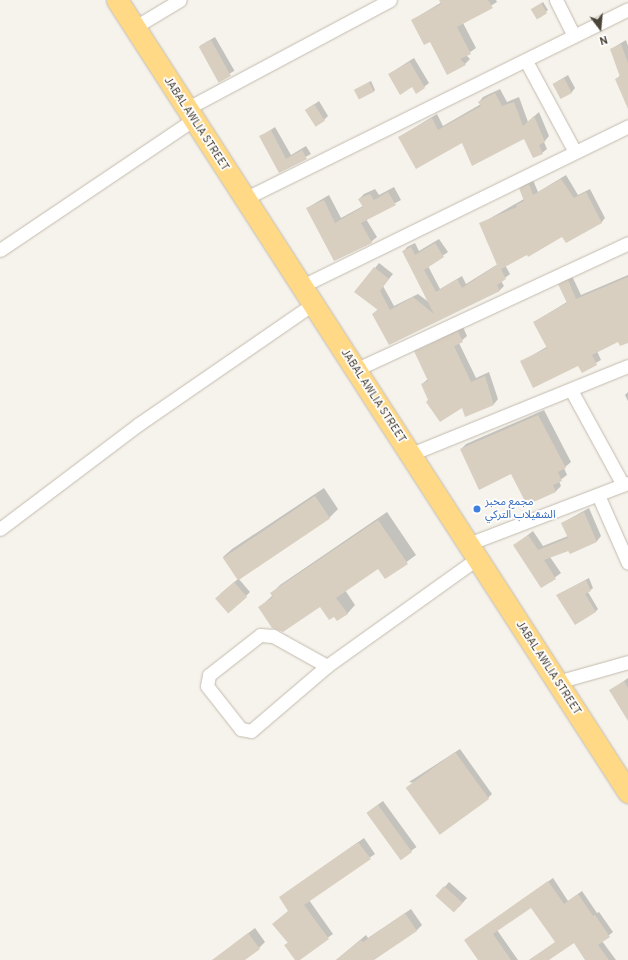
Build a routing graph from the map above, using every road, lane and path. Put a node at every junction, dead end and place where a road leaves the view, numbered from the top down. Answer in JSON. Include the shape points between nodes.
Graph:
{"nodes":[{"id":1,"x":117,"y":0,"type":"edge"},
{"id":2,"x":180,"y":0,"type":"edge"},
{"id":3,"x":390,"y":0,"type":"edge"},
{"id":4,"x":556,"y":0,"type":"edge"},
{"id":5,"x":628,"y":9,"type":"edge"},
{"id":6,"x":135,"y":27,"type":"junction"},
{"id":7,"x":574,"y":36,"type":"junction"},
{"id":8,"x":526,"y":61,"type":"junction"},
{"id":9,"x":190,"y":115,"type":"junction"},
{"id":10,"x":628,"y":126,"type":"edge"},
{"id":11,"x":575,"y":152,"type":"junction"},
{"id":12,"x":244,"y":199,"type":"junction"},
{"id":13,"x":628,"y":243,"type":"edge"},
{"id":14,"x":0,"y":250,"type":"edge"},
{"id":15,"x":302,"y":286,"type":"junction"},
{"id":16,"x":313,"y":304,"type":"junction"},
{"id":17,"x":628,"y":366,"type":"edge"},
{"id":18,"x":355,"y":370,"type":"junction"},
{"id":19,"x":571,"y":390,"type":"junction"},
{"id":20,"x":410,"y":454,"type":"junction"},
{"id":21,"x":626,"y":484,"type":"edge"},
{"id":22,"x":598,"y":495,"type":"junction"},
{"id":23,"x":0,"y":529,"type":"edge"},
{"id":24,"x":473,"y":551,"type":"junction"},
{"id":25,"x":628,"y":563,"type":"edge"},
{"id":26,"x":628,"y":662,"type":"edge"},
{"id":27,"x":327,"y":666,"type":"junction"},
{"id":28,"x":557,"y":682,"type":"junction"},
{"id":29,"x":628,"y":792,"type":"edge"}],
"edges":[{"from":1,"to":6,"type":"highway","name":"JABAL AWLIA STREET"},
{"from":2,"to":6,"type":"street"},
{"from":3,"to":9,"type":"street"},
{"from":4,"to":7,"type":"street"},
{"from":5,"to":7,"type":"street"},
{"from":6,"to":9,"type":"highway","name":"JABAL AWLIA STREET"},
{"from":7,"to":8,"type":"street"},
{"from":8,"to":11,"type":"street"},
{"from":8,"to":12,"type":"street"},
{"from":9,"to":12,"type":"highway","name":"JABAL AWLIA STREET"},
{"from":9,"to":14,"type":"street"},
{"from":10,"to":11,"type":"street"},
{"from":11,"to":15,"type":"street"},
{"from":12,"to":15,"type":"highway","name":"JABAL AWLIA STREET"},
{"from":13,"to":18,"type":"street"},
{"from":15,"to":16,"type":"highway","name":"JABAL AWLIA STREET"},
{"from":16,"to":18,"type":"highway","name":"JABAL AWLIA STREET"},
{"from":16,"to":23,"type":"street","via":[[139,424]]},
{"from":17,"to":19,"type":"street"},
{"from":18,"to":20,"type":"highway","name":"JABAL AWLIA STREET"},
{"from":19,"to":20,"type":"street"},
{"from":19,"to":21,"type":"street"},
{"from":20,"to":24,"type":"highway","name":"JABAL AWLIA STREET"},
{"from":21,"to":22,"type":"street"},
{"from":22,"to":24,"type":"street"},
{"from":22,"to":25,"type":"street"},
{"from":24,"to":27,"type":"street"},
{"from":24,"to":28,"type":"highway","name":"JABAL AWLIA STREET"},
{"from":26,"to":28,"type":"street"},
{"from":27,"to":27,"type":"street","via":[[251,731],[241,729],[206,686],[209,675],[260,635],[273,636]]},
{"from":28,"to":29,"type":"highway","name":"JABAL AWLIA STREET"}]}
